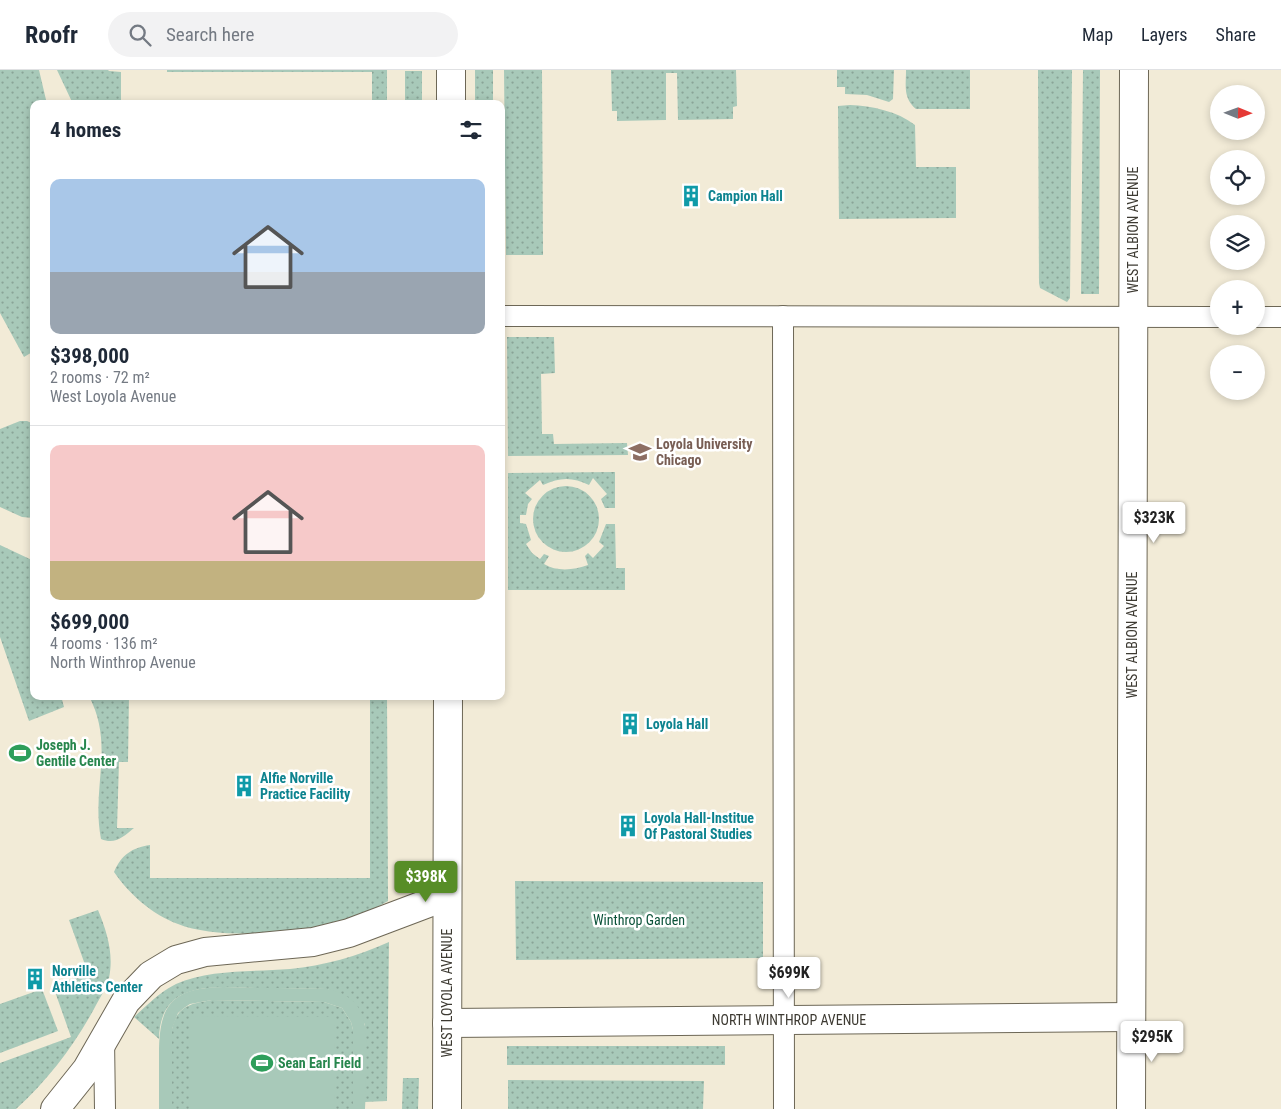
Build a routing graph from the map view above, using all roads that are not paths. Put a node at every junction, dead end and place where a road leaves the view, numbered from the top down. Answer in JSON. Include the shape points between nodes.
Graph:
{"nodes":[{"id":1,"x":451,"y":70,"type":"edge"},
{"id":2,"x":1134,"y":70,"type":"edge"},
{"id":3,"x":451,"y":100,"type":"edge"},
{"id":4,"x":505,"y":316,"type":"edge"},
{"id":5,"x":783,"y":316,"type":"junction"},
{"id":6,"x":1133,"y":316,"type":"junction"},
{"id":7,"x":1210,"y":317,"type":"edge"},
{"id":8,"x":1265,"y":317,"type":"edge"},
{"id":9,"x":1281,"y":317,"type":"edge"},
{"id":10,"x":448,"y":700,"type":"edge"},
{"id":11,"x":447,"y":896,"type":"junction"},
{"id":12,"x":1131,"y":1017,"type":"junction"},
{"id":13,"x":784,"y":1020,"type":"junction"},
{"id":14,"x":447,"y":1023,"type":"junction"},
{"id":15,"x":104,"y":1039,"type":"junction"},
{"id":16,"x":55,"y":1109,"type":"edge"},
{"id":17,"x":105,"y":1109,"type":"edge"},
{"id":18,"x":447,"y":1109,"type":"edge"},
{"id":19,"x":784,"y":1109,"type":"edge"},
{"id":20,"x":1131,"y":1109,"type":"edge"}],
"edges":[{"from":1,"to":3,"type":"street"},
{"from":2,"to":6,"type":"street","name":"WEST ALBION AVENUE"},
{"from":4,"to":5,"type":"lane"},
{"from":5,"to":6,"type":"lane"},
{"from":5,"to":13,"type":"lane"},
{"from":6,"to":7,"type":"lane"},
{"from":6,"to":12,"type":"street","name":"WEST ALBION AVENUE"},
{"from":8,"to":9,"type":"lane"},
{"from":10,"to":11,"type":"street","name":"WEST LOYOLA AVENUE"},
{"from":11,"to":14,"type":"street","name":"WEST LOYOLA AVENUE"},
{"from":11,"to":15,"type":"street","via":[[322,940],[205,952],[176,960],[151,975],[126,1001]]},
{"from":12,"to":13,"type":"street","name":"NORTH WINTHROP AVENUE"},
{"from":12,"to":20,"type":"street","name":"WEST ALBION AVENUE"},
{"from":13,"to":14,"type":"street","name":"NORTH WINTHROP AVENUE"},
{"from":13,"to":19,"type":"lane"},
{"from":14,"to":18,"type":"street","name":"WEST LOYOLA AVENUE"},
{"from":15,"to":16,"type":"street","via":[[87,1069]]},
{"from":15,"to":17,"type":"lane"}]}
